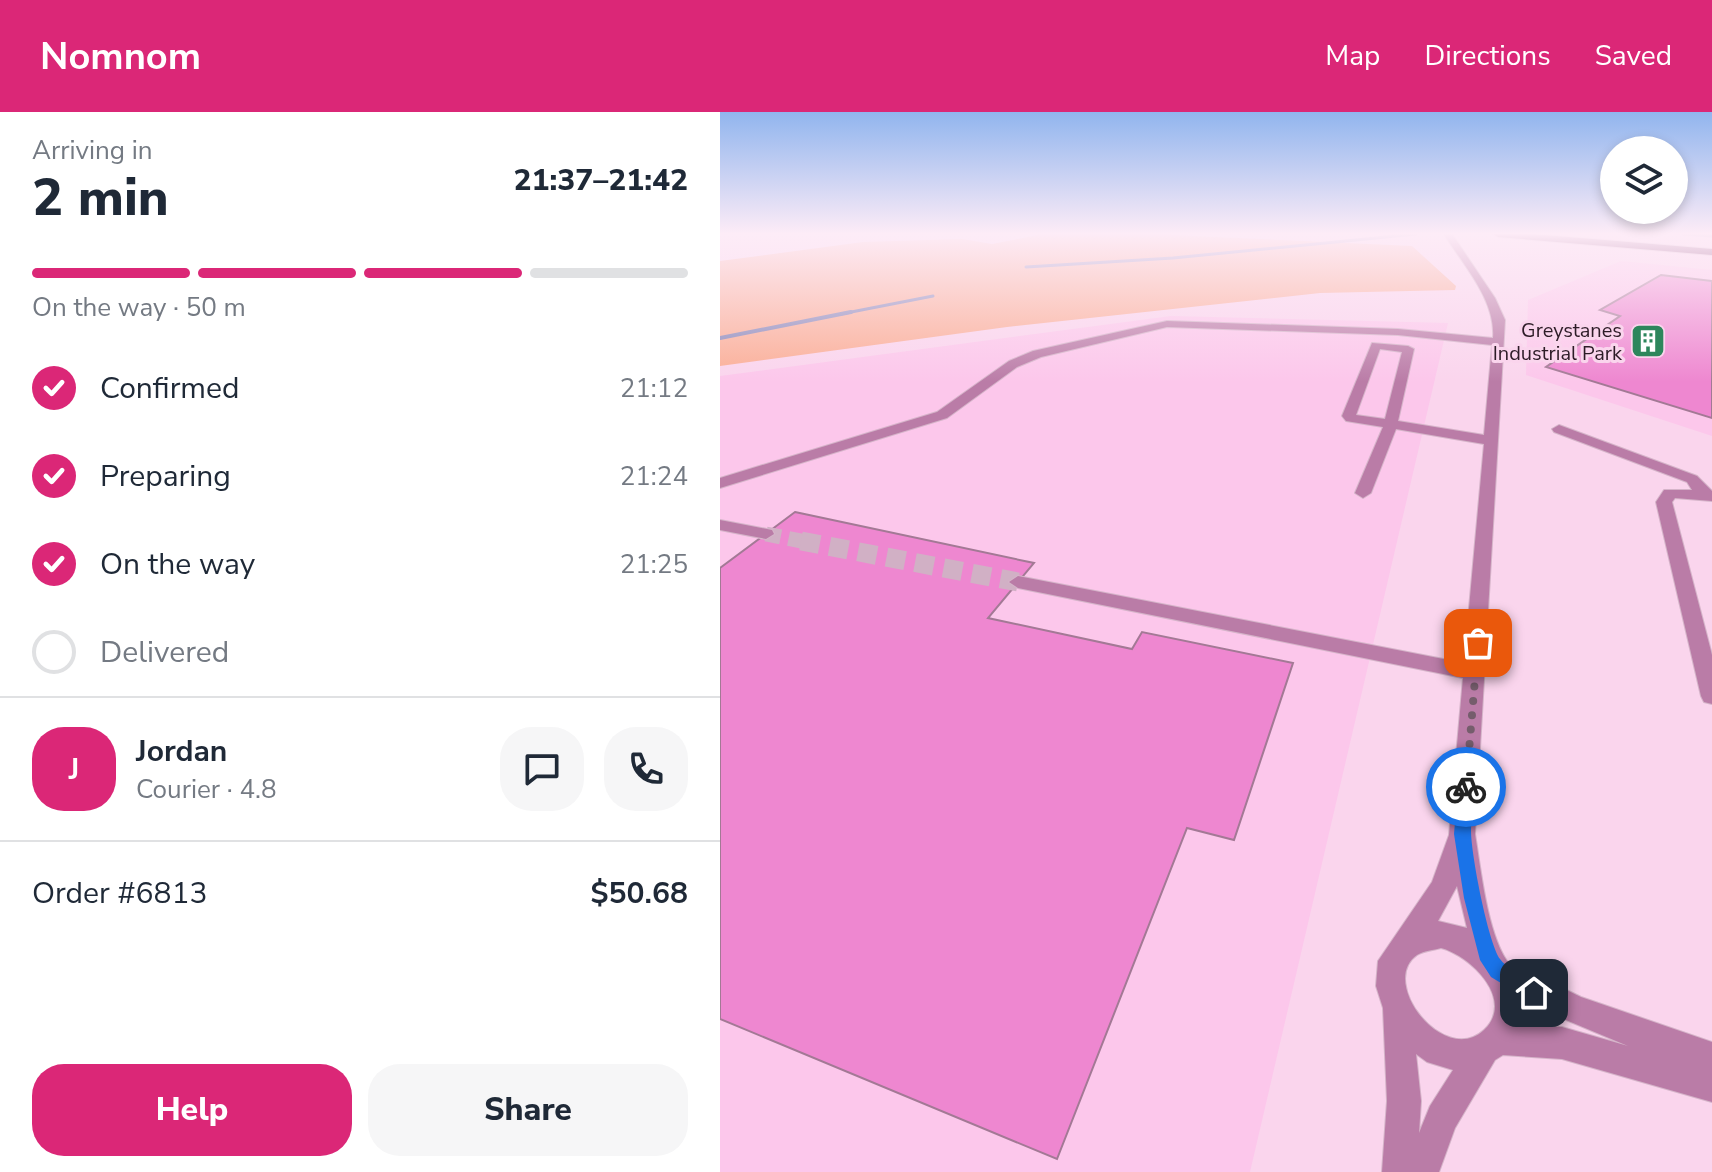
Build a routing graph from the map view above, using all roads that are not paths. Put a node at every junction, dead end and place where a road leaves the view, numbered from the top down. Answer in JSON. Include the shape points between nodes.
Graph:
{"nodes":[{"id":1,"x":1480,"y":283,"type":"edge"},
{"id":2,"x":1499,"y":342,"type":"junction"},
{"id":3,"x":1390,"y":426,"type":"junction"},
{"id":4,"x":1559,"y":429,"type":"dead end"},
{"id":5,"x":1493,"y":441,"type":"junction"},
{"id":6,"x":720,"y":483,"type":"edge"},
{"id":7,"x":1363,"y":493,"type":"dead end"},
{"id":8,"x":1708,"y":496,"type":"edge"},
{"id":9,"x":720,"y":525,"type":"edge"},
{"id":10,"x":766,"y":534,"type":"tunnel mouth"},
{"id":11,"x":1018,"y":582,"type":"tunnel mouth"},
{"id":12,"x":1476,"y":673,"type":"junction"},
{"id":13,"x":1712,"y":696,"type":"edge"},
{"id":14,"x":1462,"y":834,"type":"junction"},
{"id":15,"x":1409,"y":941,"type":"junction"},
{"id":16,"x":1493,"y":965,"type":"junction"},
{"id":17,"x":1395,"y":1007,"type":"junction"},
{"id":18,"x":1491,"y":1045,"type":"junction"},
{"id":19,"x":1712,"y":1058,"type":"edge"},
{"id":20,"x":1712,"y":1086,"type":"edge"},
{"id":21,"x":1400,"y":1172,"type":"edge"},
{"id":22,"x":1421,"y":1172,"type":"edge"}],
"edges":[{"from":1,"to":2,"type":"street","via":[[1497,310]]},
{"from":2,"to":5,"type":"street"},
{"from":2,"to":6,"type":"street","via":[[1398,332],[1167,324],[1037,354],[1013,364],[942,415]]},
{"from":3,"to":3,"type":"street","via":[[1408,349],[1376,345],[1349,416]]},
{"from":3,"to":5,"type":"street"},
{"from":3,"to":7,"type":"street"},
{"from":4,"to":8,"type":"street","via":[[1692,479]]},
{"from":5,"to":12,"type":"street"},
{"from":8,"to":13,"type":"street","via":[[1670,493],[1664,502]]},
{"from":9,"to":10,"type":"street"},
{"from":11,"to":12,"type":"street"},
{"from":12,"to":14,"type":"street"},
{"from":14,"to":15,"type":"street","via":[[1443,889]]},
{"from":14,"to":16,"type":"street","via":[[1473,898]]},
{"from":15,"to":16,"type":"street","via":[[1432,935],[1458,938]]},
{"from":15,"to":17,"type":"street","via":[[1391,968]]},
{"from":16,"to":18,"type":"street","via":[[1509,1006],[1507,1024]]},
{"from":16,"to":19,"type":"street","via":[[1534,993],[1601,1023]]},
{"from":17,"to":18,"type":"street","via":[[1423,1042],[1443,1052],[1464,1055]]},
{"from":17,"to":21,"type":"street","via":[[1404,1101]]},
{"from":18,"to":20,"type":"street","via":[[1562,1043]]},
{"from":18,"to":22,"type":"street","via":[[1442,1118]]}]}
